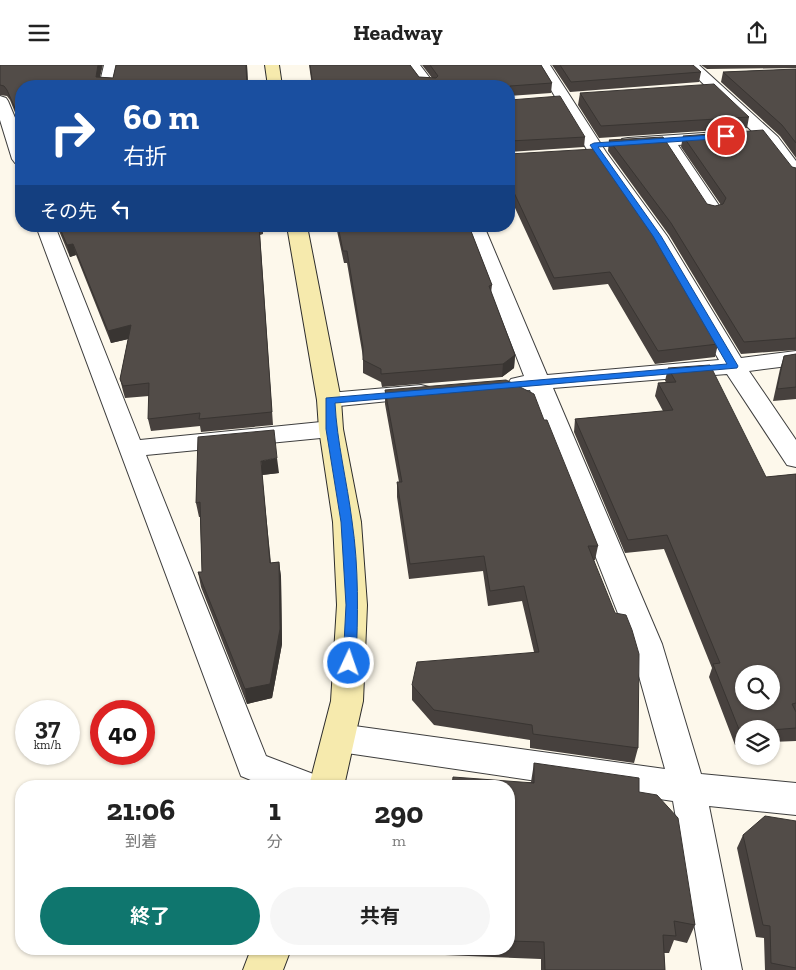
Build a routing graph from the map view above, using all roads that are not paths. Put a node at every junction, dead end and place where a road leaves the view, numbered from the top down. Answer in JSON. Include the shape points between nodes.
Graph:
{"nodes":[{"id":1,"x":111,"y":65,"type":"edge"},
{"id":2,"x":272,"y":65,"type":"edge"},
{"id":3,"x":412,"y":65,"type":"edge"},
{"id":4,"x":543,"y":65,"type":"edge"},
{"id":5,"x":691,"y":65,"type":"edge"},
{"id":6,"x":108,"y":80,"type":"edge"},
{"id":7,"x":275,"y":80,"type":"edge"},
{"id":8,"x":423,"y":80,"type":"edge"},
{"id":9,"x":582,"y":96,"type":"edge"},
{"id":10,"x":563,"y":98,"type":"junction"},
{"id":11,"x":545,"y":99,"type":"edge"},
{"id":12,"x":0,"y":101,"type":"edge"},
{"id":13,"x":15,"y":126,"type":"edge"},
{"id":14,"x":775,"y":138,"type":"junction"},
{"id":15,"x":667,"y":140,"type":"junction"},
{"id":16,"x":596,"y":149,"type":"junction"},
{"id":17,"x":578,"y":154,"type":"edge"},
{"id":18,"x":796,"y":173,"type":"edge"},
{"id":19,"x":713,"y":209,"type":"edge"},
{"id":20,"x":47,"y":232,"type":"edge"},
{"id":21,"x":298,"y":232,"type":"edge"},
{"id":22,"x":476,"y":232,"type":"edge"},
{"id":23,"x":796,"y":358,"type":"edge"},
{"id":24,"x":734,"y":366,"type":"junction"},
{"id":25,"x":537,"y":383,"type":"junction"},
{"id":26,"x":498,"y":386,"type":"edge"},
{"id":27,"x":441,"y":391,"type":"edge"},
{"id":28,"x":329,"y":400,"type":"junction"},
{"id":29,"x":331,"y":429,"type":"junction"},
{"id":30,"x":130,"y":449,"type":"junction"},
{"id":31,"x":796,"y":459,"type":"edge"},
{"id":32,"x":340,"y":738,"type":"junction"},
{"id":33,"x":289,"y":780,"type":"edge"},
{"id":34,"x":329,"y":780,"type":"edge"},
{"id":35,"x":688,"y":788,"type":"junction"},
{"id":36,"x":796,"y":799,"type":"edge"},
{"id":37,"x":269,"y":955,"type":"edge"},
{"id":38,"x":263,"y":970,"type":"edge"},
{"id":39,"x":722,"y":970,"type":"edge"}],
"edges":[{"from":1,"to":6,"type":"street"},
{"from":2,"to":7,"type":"street"},
{"from":3,"to":8,"type":"street"},
{"from":4,"to":10,"type":"street"},
{"from":5,"to":14,"type":"street","via":[[700,83],[719,82]]},
{"from":9,"to":10,"type":"street"},
{"from":10,"to":11,"type":"street"},
{"from":10,"to":16,"type":"street"},
{"from":12,"to":13,"type":"street"},
{"from":14,"to":15,"type":"street","via":[[740,135]]},
{"from":14,"to":18,"type":"street"},
{"from":15,"to":16,"type":"street"},
{"from":15,"to":19,"type":"street"},
{"from":16,"to":17,"type":"street"},
{"from":16,"to":24,"type":"street","via":[[657,236]]},
{"from":20,"to":30,"type":"street"},
{"from":21,"to":28,"type":"street"},
{"from":22,"to":25,"type":"street"},
{"from":23,"to":24,"type":"street"},
{"from":24,"to":25,"type":"street"},
{"from":24,"to":31,"type":"street"},
{"from":25,"to":26,"type":"street"},
{"from":25,"to":35,"type":"street","via":[[646,644]]},
{"from":27,"to":28,"type":"street"},
{"from":28,"to":29,"type":"street"},
{"from":29,"to":30,"type":"street"},
{"from":29,"to":32,"type":"street","via":[[347,522],[352,605],[347,701]]},
{"from":30,"to":33,"type":"street","via":[[253,766]]},
{"from":32,"to":34,"type":"street"},
{"from":32,"to":35,"type":"street"},
{"from":35,"to":36,"type":"street"},
{"from":35,"to":39,"type":"street"},
{"from":37,"to":38,"type":"street"}]}
